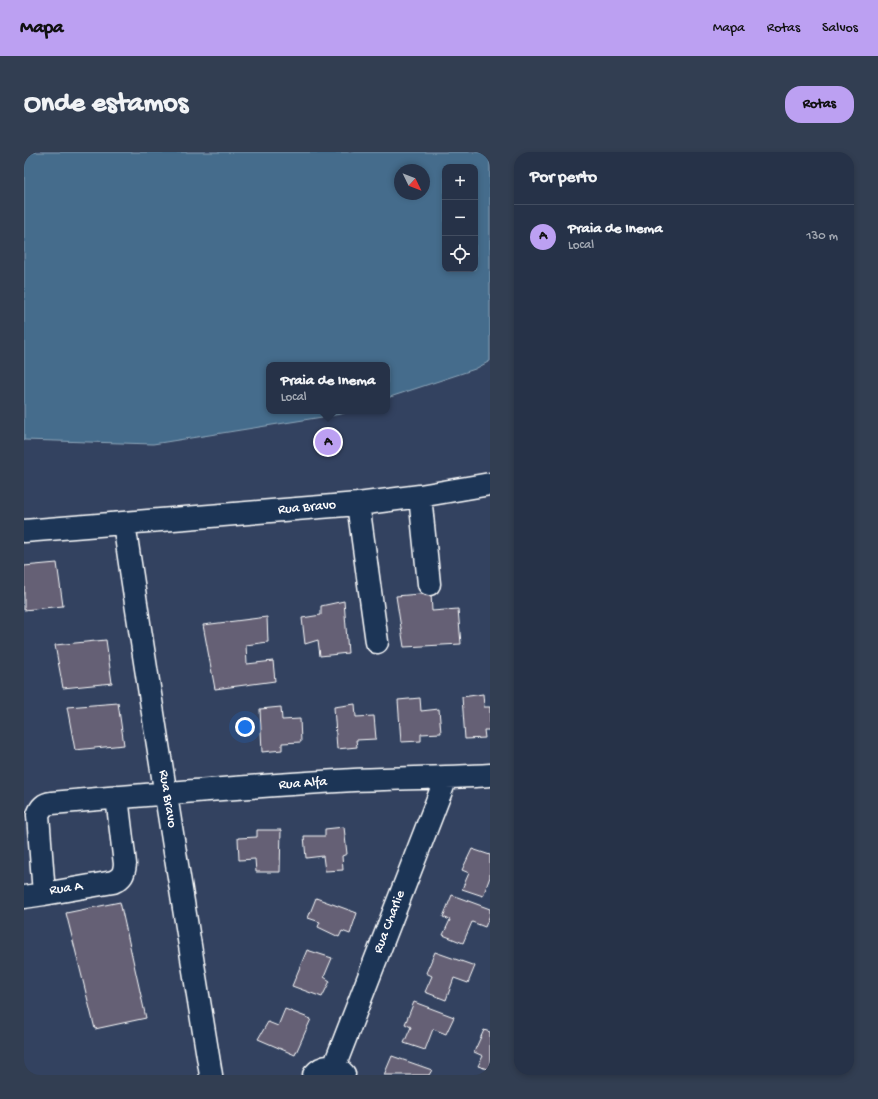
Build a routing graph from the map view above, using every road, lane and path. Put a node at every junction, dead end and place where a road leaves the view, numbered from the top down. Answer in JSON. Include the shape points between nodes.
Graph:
{"nodes":[{"id":1,"x":490,"y":484,"type":"edge"},
{"id":2,"x":420,"y":496,"type":"junction"},
{"id":3,"x":358,"y":504,"type":"junction"},
{"id":4,"x":124,"y":523,"type":"junction"},
{"id":5,"x":24,"y":531,"type":"edge"},
{"id":6,"x":430,"y":584,"type":"dead end"},
{"id":7,"x":377,"y":642,"type":"dead end"},
{"id":8,"x":490,"y":775,"type":"edge"},
{"id":9,"x":446,"y":778,"type":"junction"},
{"id":10,"x":166,"y":793,"type":"junction"},
{"id":11,"x":117,"y":797,"type":"junction"},
{"id":12,"x":34,"y":896,"type":"edge"},
{"id":13,"x":339,"y":1071,"type":"edge"},
{"id":14,"x":211,"y":1075,"type":"edge"},
{"id":15,"x":314,"y":1075,"type":"edge"}],
"edges":[{"from":1,"to":2,"type":"street","name":"Rua Bravo"},
{"from":2,"to":3,"type":"street","name":"Rua Bravo"},
{"from":2,"to":6,"type":"street"},
{"from":3,"to":4,"type":"street","name":"Rua Bravo"},
{"from":3,"to":7,"type":"street"},
{"from":4,"to":5,"type":"street","name":"Rua Bravo"},
{"from":4,"to":10,"type":"street","name":"Rua Bravo"},
{"from":8,"to":9,"type":"street","name":"Rua Alfa"},
{"from":9,"to":10,"type":"street","name":"Rua Alfa","via":[[391,778]]},
{"from":9,"to":13,"type":"street","name":"Rua Charlie"},
{"from":10,"to":11,"type":"street","name":"Rua Alfa"},
{"from":10,"to":14,"type":"street","name":"Rua Bravo"},
{"from":11,"to":12,"type":"street","name":"Rua A","via":[[47,803],[42,806],[38,815]]},
{"from":11,"to":12,"type":"street","name":"Rua A","via":[[125,864],[122,876],[113,882]]},
{"from":13,"to":15,"type":"street","via":[[328,1066]]}]}
